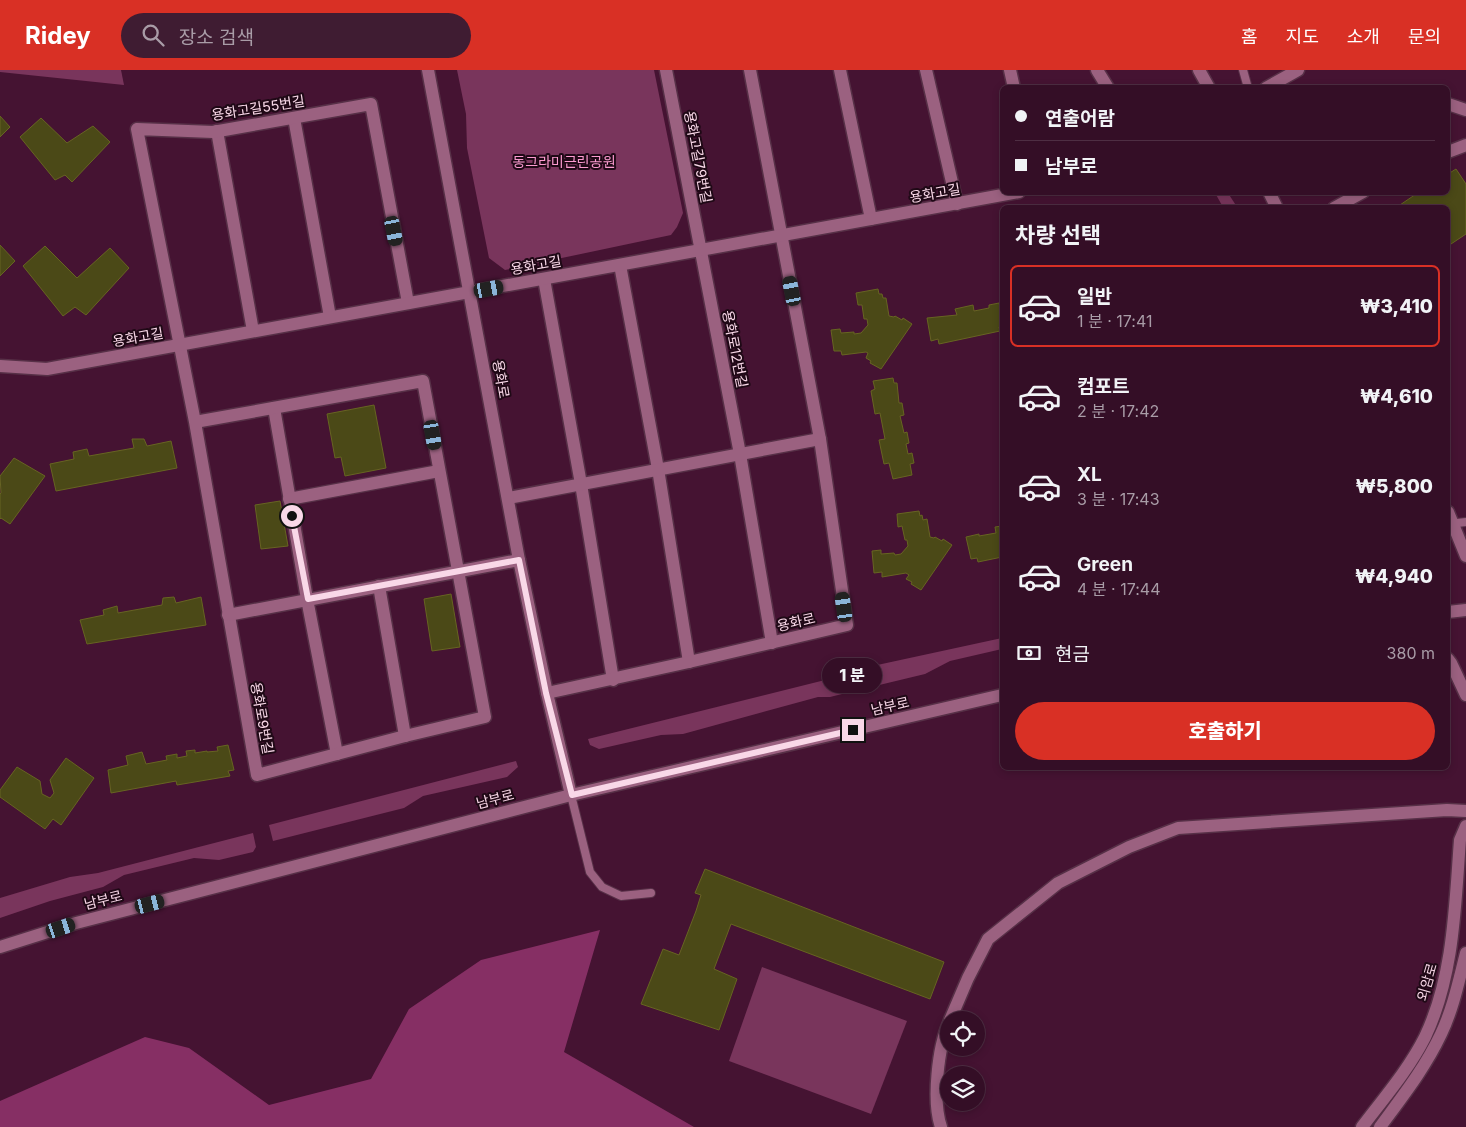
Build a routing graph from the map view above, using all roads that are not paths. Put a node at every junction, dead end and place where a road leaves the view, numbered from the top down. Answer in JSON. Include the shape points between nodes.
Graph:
{"nodes":[{"id":1,"x":428,"y":70,"type":"edge"},
{"id":2,"x":666,"y":70,"type":"edge"},
{"id":3,"x":750,"y":70,"type":"edge"},
{"id":4,"x":840,"y":70,"type":"edge"},
{"id":5,"x":926,"y":70,"type":"edge"},
{"id":6,"x":1010,"y":70,"type":"edge"},
{"id":7,"x":1097,"y":70,"type":"edge"},
{"id":8,"x":1199,"y":70,"type":"edge"},
{"id":9,"x":1244,"y":70,"type":"edge"},
{"id":10,"x":1298,"y":70,"type":"edge"},
{"id":11,"x":1013,"y":85,"type":"edge"},
{"id":12,"x":1106,"y":85,"type":"edge"},
{"id":13,"x":1207,"y":85,"type":"edge"},
{"id":14,"x":1247,"y":85,"type":"edge"},
{"id":15,"x":1271,"y":85,"type":"edge"},
{"id":16,"x":1450,"y":105,"type":"edge"},
{"id":17,"x":1466,"y":110,"type":"edge"},
{"id":18,"x":294,"y":118,"type":"junction"},
{"id":19,"x":217,"y":131,"type":"junction"},
{"id":20,"x":1466,"y":145,"type":"edge"},
{"id":21,"x":1450,"y":151,"type":"edge"},
{"id":22,"x":1004,"y":195,"type":"edge"},
{"id":23,"x":1358,"y":195,"type":"edge"},
{"id":24,"x":957,"y":204,"type":"junction"},
{"id":25,"x":1339,"y":205,"type":"edge"},
{"id":26,"x":871,"y":219,"type":"junction"},
{"id":27,"x":782,"y":236,"type":"junction"},
{"id":28,"x":700,"y":249,"type":"junction"},
{"id":29,"x":620,"y":264,"type":"junction"},
{"id":30,"x":544,"y":279,"type":"junction"},
{"id":31,"x":470,"y":292,"type":"junction"},
{"id":32,"x":408,"y":303,"type":"junction"},
{"id":33,"x":330,"y":317,"type":"junction"},
{"id":34,"x":253,"y":332,"type":"junction"},
{"id":35,"x":179,"y":345,"type":"junction"},
{"id":36,"x":0,"y":366,"type":"edge"},
{"id":37,"x":274,"y":408,"type":"junction"},
{"id":38,"x":195,"y":422,"type":"junction"},
{"id":39,"x":820,"y":439,"type":"junction"},
{"id":40,"x":740,"y":454,"type":"junction"},
{"id":41,"x":658,"y":469,"type":"junction"},
{"id":42,"x":439,"y":471,"type":"junction"},
{"id":43,"x":581,"y":484,"type":"junction"},
{"id":44,"x":508,"y":498,"type":"junction"},
{"id":45,"x":289,"y":499,"type":"junction"},
{"id":46,"x":1455,"y":521,"type":"edge"},
{"id":47,"x":1466,"y":556,"type":"edge"},
{"id":48,"x":519,"y":560,"type":"junction"},
{"id":49,"x":457,"y":570,"type":"junction"},
{"id":50,"x":379,"y":586,"type":"junction"},
{"id":51,"x":308,"y":599,"type":"junction"},
{"id":52,"x":1466,"y":610,"type":"edge"},
{"id":53,"x":1450,"y":612,"type":"edge"},
{"id":54,"x":228,"y":614,"type":"junction"},
{"id":55,"x":772,"y":643,"type":"junction"},
{"id":56,"x":689,"y":662,"type":"junction"},
{"id":57,"x":1450,"y":662,"type":"edge"},
{"id":58,"x":613,"y":680,"type":"junction"},
{"id":59,"x":546,"y":693,"type":"junction"},
{"id":60,"x":1000,"y":695,"type":"edge"},
{"id":61,"x":1466,"y":695,"type":"edge"},
{"id":62,"x":405,"y":736,"type":"junction"},
{"id":63,"x":337,"y":754,"type":"junction"},
{"id":64,"x":572,"y":795,"type":"junction"},
{"id":65,"x":1466,"y":811,"type":"edge"},
{"id":66,"x":1466,"y":826,"type":"edge"},
{"id":67,"x":651,"y":893,"type":"dead end"},
{"id":68,"x":0,"y":947,"type":"edge"},
{"id":69,"x":1466,"y":953,"type":"edge"},
{"id":70,"x":953,"y":1011,"type":"edge"},
{"id":71,"x":941,"y":1056,"type":"edge"},
{"id":72,"x":941,"y":1127,"type":"edge"},
{"id":73,"x":1362,"y":1127,"type":"edge"},
{"id":74,"x":1380,"y":1127,"type":"edge"}],
"edges":[{"from":1,"to":31,"type":"street","name":"용화로"},
{"from":2,"to":28,"type":"street","name":"용화고길79번길"},
{"from":3,"to":27,"type":"street"},
{"from":4,"to":26,"type":"street"},
{"from":5,"to":24,"type":"street"},
{"from":6,"to":11,"type":"street"},
{"from":7,"to":12,"type":"street"},
{"from":8,"to":13,"type":"street"},
{"from":9,"to":14,"type":"lane"},
{"from":10,"to":15,"type":"street"},
{"from":16,"to":17,"type":"street"},
{"from":18,"to":19,"type":"street","name":"용화고길55번길"},
{"from":18,"to":32,"type":"street","name":"용화고길55번길","via":[[371,104]]},
{"from":18,"to":33,"type":"street"},
{"from":19,"to":34,"type":"street"},
{"from":19,"to":35,"type":"street","name":"용화고길55번길","via":[[138,129]]},
{"from":20,"to":21,"type":"street"},
{"from":22,"to":24,"type":"street","name":"용화고길"},
{"from":23,"to":25,"type":"street"},
{"from":24,"to":26,"type":"street","name":"용화고길"},
{"from":26,"to":27,"type":"street","name":"용화고길"},
{"from":27,"to":28,"type":"street","name":"용화고길"},
{"from":27,"to":39,"type":"street"},
{"from":28,"to":29,"type":"street","name":"용화고길"},
{"from":28,"to":40,"type":"street","name":"용화로12번길"},
{"from":29,"to":30,"type":"street","name":"용화고길"},
{"from":29,"to":41,"type":"street"},
{"from":30,"to":31,"type":"street","name":"용화고길"},
{"from":30,"to":43,"type":"street"},
{"from":31,"to":32,"type":"street","name":"용화고길"},
{"from":31,"to":44,"type":"street","name":"용화로"},
{"from":32,"to":33,"type":"street","name":"용화고길"},
{"from":33,"to":34,"type":"street","name":"용화고길"},
{"from":34,"to":35,"type":"street","name":"용화고길"},
{"from":35,"to":36,"type":"street","name":"용화고길","via":[[47,369]]},
{"from":35,"to":38,"type":"street","name":"용화로9번길"},
{"from":37,"to":38,"type":"street","name":"용화로9번길"},
{"from":37,"to":42,"type":"street","name":"용화로9번길","via":[[423,381]]},
{"from":37,"to":45,"type":"street"},
{"from":38,"to":54,"type":"street","name":"용화로9번길"},
{"from":39,"to":40,"type":"street"},
{"from":39,"to":55,"type":"street","name":"용화로","via":[[847,625]]},
{"from":40,"to":41,"type":"street"},
{"from":40,"to":55,"type":"street","name":"용화로12번길"},
{"from":41,"to":43,"type":"street"},
{"from":41,"to":56,"type":"street"},
{"from":42,"to":45,"type":"street"},
{"from":42,"to":49,"type":"street","name":"용화로9번길"},
{"from":43,"to":44,"type":"street"},
{"from":43,"to":58,"type":"street"},
{"from":44,"to":48,"type":"street","name":"용화로"},
{"from":45,"to":51,"type":"street"},
{"from":46,"to":47,"type":"street"},
{"from":48,"to":49,"type":"street"},
{"from":48,"to":59,"type":"street","name":"용화로"},
{"from":49,"to":50,"type":"street"},
{"from":49,"to":62,"type":"street","name":"용화로9번길","via":[[485,717]]},
{"from":50,"to":51,"type":"street"},
{"from":50,"to":62,"type":"street"},
{"from":51,"to":54,"type":"street"},
{"from":51,"to":63,"type":"street"},
{"from":52,"to":53,"type":"street"},
{"from":54,"to":63,"type":"street","name":"용화로9번길","via":[[257,775]]},
{"from":55,"to":56,"type":"street","name":"용화로"},
{"from":56,"to":58,"type":"street","name":"용화로"},
{"from":57,"to":61,"type":"street"},
{"from":58,"to":59,"type":"street","name":"용화로"},
{"from":59,"to":64,"type":"street","name":"용화로"},
{"from":60,"to":64,"type":"street","name":"남부로"},
{"from":62,"to":63,"type":"street","name":"용화로9번길"},
{"from":64,"to":67,"type":"lane","via":[[590,872],[602,887],[621,896]]},
{"from":64,"to":68,"type":"street","name":"남부로","via":[[76,923]]},
{"from":65,"to":70,"type":"street","via":[[1178,828],[1129,847],[1058,883],[988,939]]},
{"from":66,"to":73,"type":"street","name":"외암로","via":[[1460,840],[1452,943],[1442,990],[1409,1064]]},
{"from":69,"to":74,"type":"street","via":[[1442,1033],[1422,1069]]},
{"from":71,"to":72,"type":"street","via":[[936,1098]]}]}
